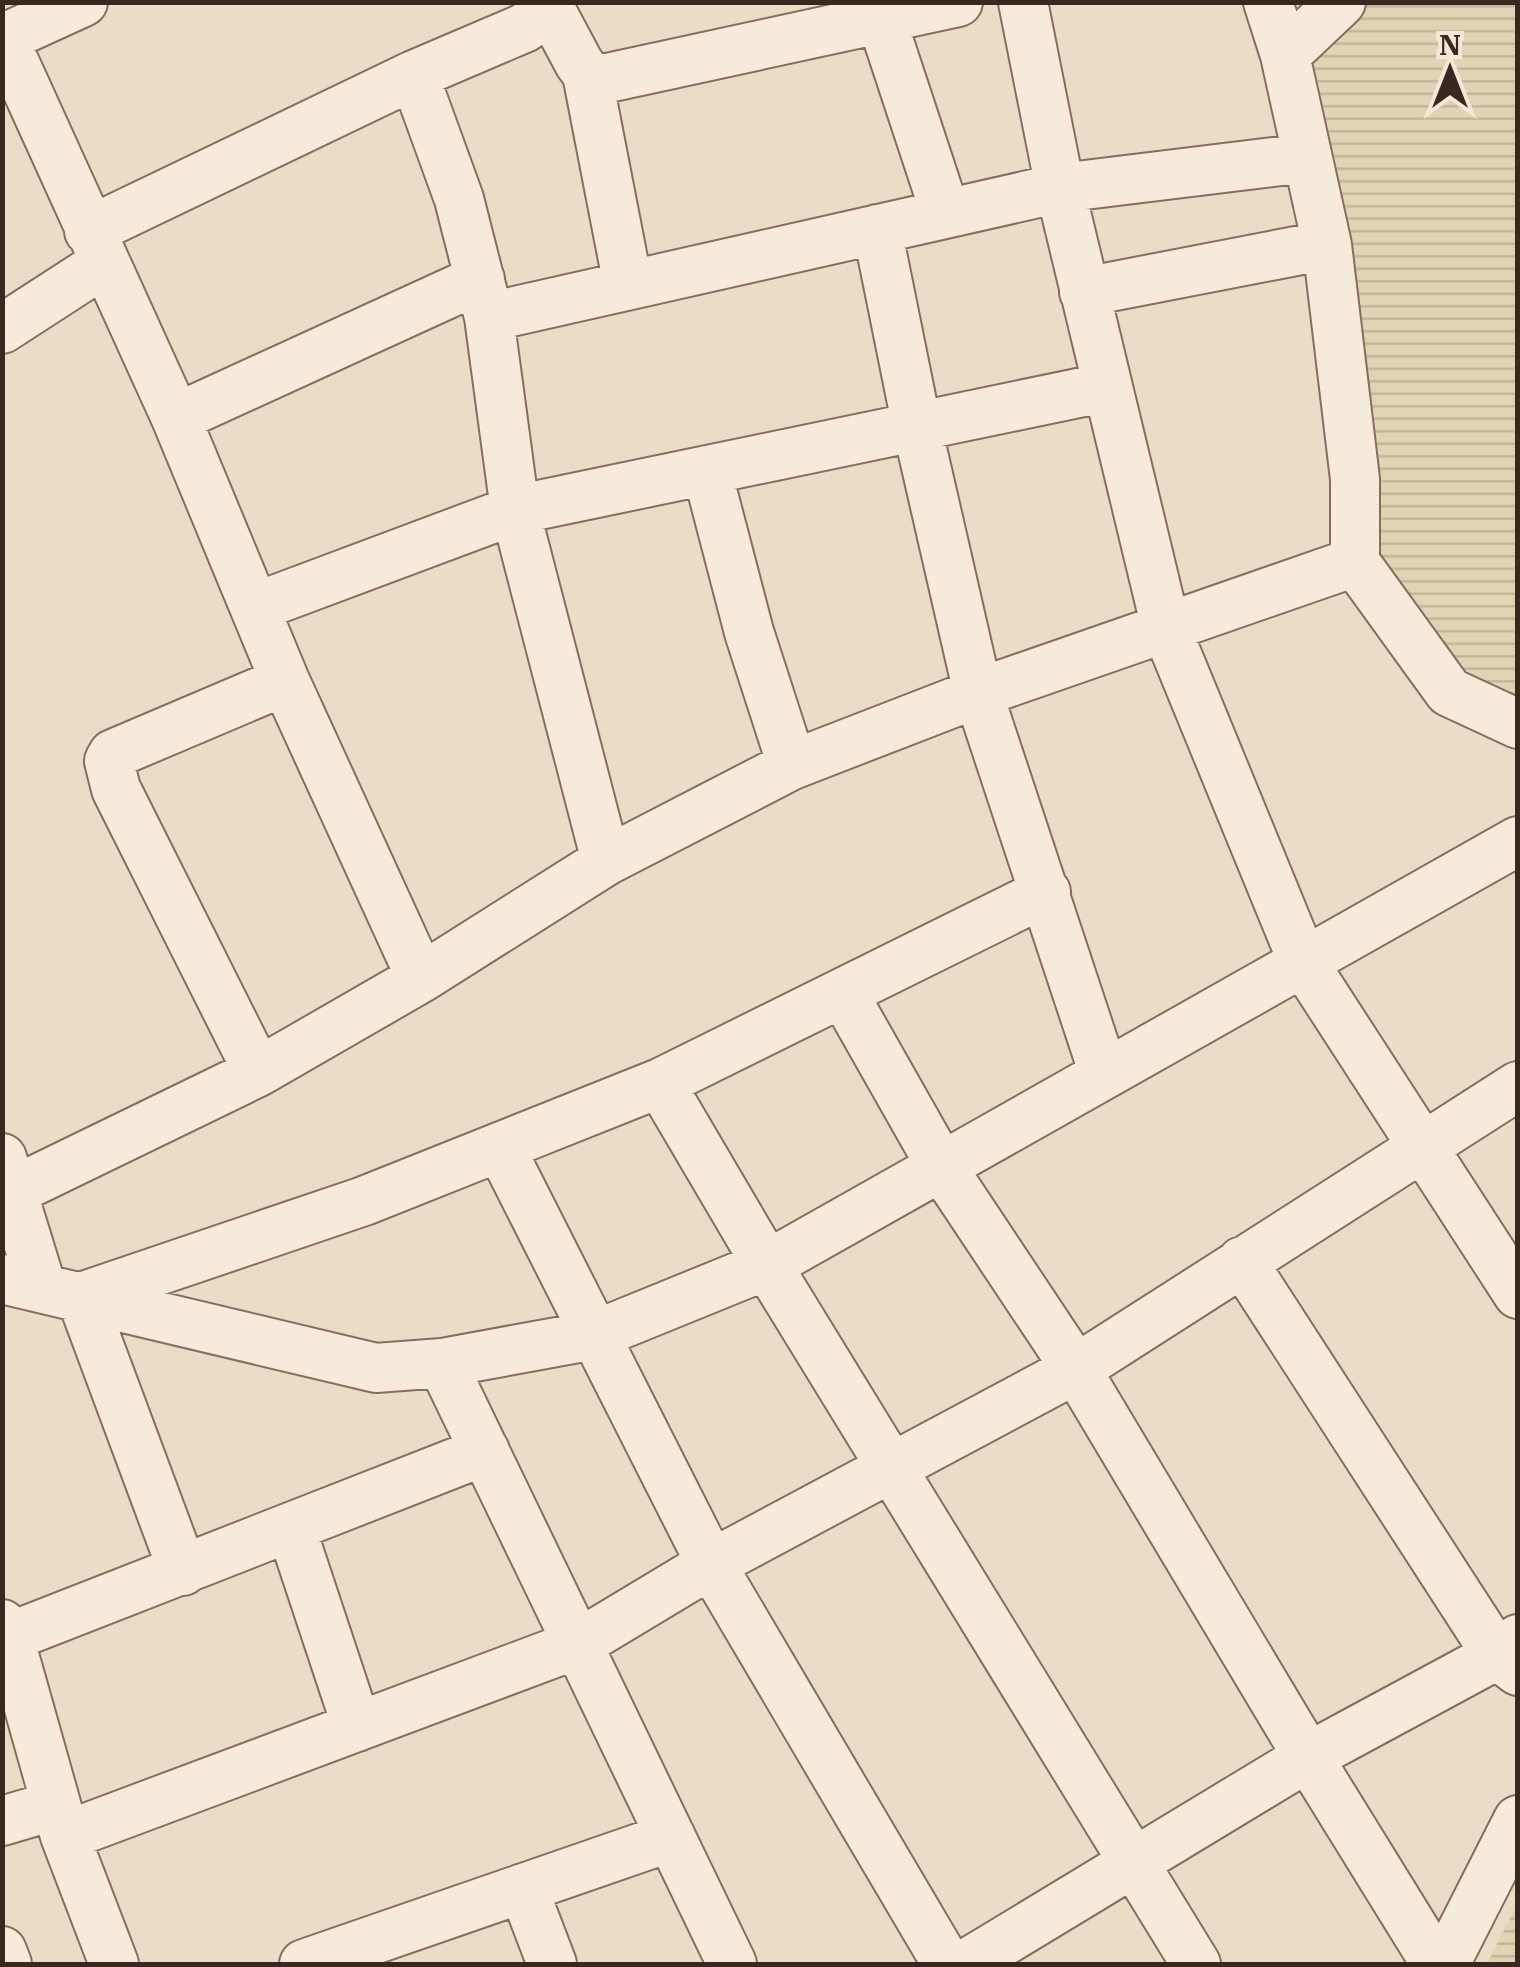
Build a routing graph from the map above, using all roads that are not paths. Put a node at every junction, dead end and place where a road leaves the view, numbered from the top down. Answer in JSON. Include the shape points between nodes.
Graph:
{"nodes":[{"id":1,"x":83,"y":2,"type":"edge"},
{"id":2,"x":958,"y":2,"type":"edge"},
{"id":3,"x":1023,"y":2,"type":"edge"},
{"id":4,"x":1268,"y":2,"type":"edge"},
{"id":5,"x":1341,"y":2,"type":"edge"},
{"id":6,"x":547,"y":3,"type":"edge"},
{"id":7,"x":882,"y":21,"type":"junction"},
{"id":8,"x":3,"y":37,"type":"edge"},
{"id":9,"x":1285,"y":54,"type":"junction"},
{"id":10,"x":588,"y":74,"type":"junction"},
{"id":11,"x":414,"y":75,"type":"junction"},
{"id":12,"x":1306,"y":158,"type":"junction"},
{"id":13,"x":1060,"y":188,"type":"junction"},
{"id":14,"x":945,"y":212,"type":"junction"},
{"id":15,"x":877,"y":230,"type":"junction"},
{"id":16,"x":1327,"y":246,"type":"junction"},
{"id":17,"x":96,"y":247,"type":"junction"},
{"id":18,"x":628,"y":285,"type":"junction"},
{"id":19,"x":1084,"y":292,"type":"junction"},
{"id":20,"x":485,"y":298,"type":"junction"},
{"id":21,"x":2,"y":329,"type":"edge"},
{"id":22,"x":1108,"y":387,"type":"junction"},
{"id":23,"x":176,"y":418,"type":"junction"},
{"id":24,"x":917,"y":427,"type":"junction"},
{"id":25,"x":707,"y":470,"type":"junction"},
{"id":26,"x":515,"y":510,"type":"junction"},
{"id":27,"x":1356,"y":562,"type":"junction"},
{"id":28,"x":256,"y":607,"type":"junction"},
{"id":29,"x":1166,"y":628,"type":"junction"},
{"id":30,"x":285,"y":681,"type":"junction"},
{"id":31,"x":978,"y":694,"type":"junction"},
{"id":32,"x":1518,"y":724,"type":"edge"},
{"id":33,"x":792,"y":764,"type":"junction"},
{"id":34,"x":1518,"y":841,"type":"edge"},
{"id":35,"x":606,"y":860,"type":"junction"},
{"id":36,"x":1046,"y":892,"type":"junction"},
{"id":37,"x":1303,"y":962,"type":"junction"},
{"id":38,"x":421,"y":978,"type":"junction"},
{"id":39,"x":843,"y":993,"type":"junction"},
{"id":40,"x":258,"y":1072,"type":"junction"},
{"id":41,"x":1104,"y":1074,"type":"junction"},
{"id":42,"x":660,"y":1083,"type":"junction"},
{"id":43,"x":1518,"y":1086,"type":"edge"},
{"id":44,"x":500,"y":1147,"type":"junction"},
{"id":45,"x":1424,"y":1147,"type":"junction"},
{"id":46,"x":941,"y":1166,"type":"junction"},
{"id":47,"x":8,"y":1174,"type":"edge"},
{"id":48,"x":1242,"y":1261,"type":"junction"},
{"id":49,"x":767,"y":1265,"type":"junction"},
{"id":50,"x":42,"y":1288,"type":"edge"},
{"id":51,"x":1518,"y":1294,"type":"edge"},
{"id":52,"x":595,"y":1335,"type":"junction"},
{"id":53,"x":442,"y":1363,"type":"junction"},
{"id":54,"x":1076,"y":1369,"type":"junction"},
{"id":55,"x":485,"y":1451,"type":"junction"},
{"id":56,"x":892,"y":1467,"type":"junction"},
{"id":57,"x":290,"y":1528,"type":"junction"},
{"id":58,"x":711,"y":1564,"type":"junction"},
{"id":59,"x":183,"y":1570,"type":"junction"},
{"id":60,"x":5,"y":1634,"type":"edge"},
{"id":61,"x":578,"y":1644,"type":"junction"},
{"id":62,"x":1511,"y":1655,"type":"edge"},
{"id":63,"x":357,"y":1727,"type":"junction"},
{"id":64,"x":1308,"y":1757,"type":"junction"},
{"id":65,"x":61,"y":1820,"type":"junction"},
{"id":66,"x":1518,"y":1820,"type":"edge"},
{"id":67,"x":2,"y":1821,"type":"edge"},
{"id":68,"x":671,"y":1837,"type":"junction"},
{"id":69,"x":1134,"y":1863,"type":"junction"},
{"id":70,"x":524,"y":1888,"type":"junction"},
{"id":71,"x":2,"y":1951,"type":"edge"},
{"id":72,"x":324,"y":1961,"type":"edge"},
{"id":73,"x":7,"y":1964,"type":"edge"},
{"id":74,"x":114,"y":1964,"type":"edge"},
{"id":75,"x":552,"y":1964,"type":"edge"},
{"id":76,"x":732,"y":1964,"type":"edge"},
{"id":77,"x":948,"y":1964,"type":"edge"},
{"id":78,"x":966,"y":1964,"type":"edge"},
{"id":79,"x":1196,"y":1964,"type":"edge"},
{"id":80,"x":1436,"y":1964,"type":"edge"},
{"id":81,"x":1445,"y":1964,"type":"edge"}],
"edges":[{"from":1,"to":8,"type":"street"},
{"from":2,"to":7,"type":"street"},
{"from":3,"to":13,"type":"street"},
{"from":4,"to":9,"type":"street"},
{"from":5,"to":9,"type":"street"},
{"from":6,"to":10,"type":"street"},
{"from":6,"to":11,"type":"street","via":[[524,28]]},
{"from":7,"to":10,"type":"street","via":[[603,80]]},
{"from":7,"to":14,"type":"street"},
{"from":8,"to":17,"type":"street"},
{"from":9,"to":12,"type":"street"},
{"from":10,"to":18,"type":"street"},
{"from":11,"to":17,"type":"street"},
{"from":11,"to":20,"type":"street","via":[[459,198]]},
{"from":12,"to":13,"type":"street"},
{"from":12,"to":16,"type":"street"},
{"from":13,"to":14,"type":"street"},
{"from":13,"to":19,"type":"street"},
{"from":14,"to":15,"type":"street"},
{"from":15,"to":18,"type":"street"},
{"from":15,"to":24,"type":"street"},
{"from":16,"to":19,"type":"street"},
{"from":16,"to":27,"type":"street","via":[[1355,479]]},
{"from":17,"to":21,"type":"street"},
{"from":17,"to":23,"type":"street"},
{"from":18,"to":20,"type":"street"},
{"from":19,"to":22,"type":"street"},
{"from":20,"to":23,"type":"street"},
{"from":20,"to":26,"type":"street"},
{"from":22,"to":24,"type":"street"},
{"from":22,"to":29,"type":"street"},
{"from":23,"to":28,"type":"street"},
{"from":24,"to":25,"type":"street"},
{"from":24,"to":31,"type":"street"},
{"from":25,"to":26,"type":"street"},
{"from":25,"to":33,"type":"street"},
{"from":26,"to":28,"type":"street"},
{"from":26,"to":35,"type":"street"},
{"from":27,"to":29,"type":"street"},
{"from":27,"to":32,"type":"street","via":[[1449,692]]},
{"from":28,"to":30,"type":"street"},
{"from":29,"to":31,"type":"street"},
{"from":29,"to":37,"type":"street"},
{"from":30,"to":38,"type":"street"},
{"from":30,"to":40,"type":"street","via":[[109,761],[116,789]]},
{"from":31,"to":33,"type":"street"},
{"from":31,"to":36,"type":"street"},
{"from":33,"to":35,"type":"street"},
{"from":34,"to":37,"type":"street"},
{"from":35,"to":38,"type":"street"},
{"from":36,"to":39,"type":"street"},
{"from":36,"to":41,"type":"street"},
{"from":37,"to":41,"type":"street"},
{"from":37,"to":45,"type":"street"},
{"from":38,"to":40,"type":"street"},
{"from":39,"to":42,"type":"street"},
{"from":39,"to":46,"type":"street"},
{"from":40,"to":47,"type":"street"},
{"from":41,"to":46,"type":"street"},
{"from":42,"to":44,"type":"street"},
{"from":42,"to":49,"type":"street"},
{"from":43,"to":45,"type":"street"},
{"from":44,"to":50,"type":"street","via":[[364,1201]]},
{"from":44,"to":52,"type":"street"},
{"from":45,"to":48,"type":"street"},
{"from":45,"to":51,"type":"street"},
{"from":46,"to":49,"type":"street"},
{"from":46,"to":54,"type":"street"},
{"from":47,"to":50,"type":"street"},
{"from":48,"to":54,"type":"street"},
{"from":48,"to":62,"type":"street"},
{"from":49,"to":52,"type":"street"},
{"from":49,"to":56,"type":"street"},
{"from":50,"to":53,"type":"street","via":[[376,1368]]},
{"from":50,"to":59,"type":"street"},
{"from":52,"to":53,"type":"street"},
{"from":52,"to":58,"type":"street"},
{"from":53,"to":55,"type":"street"},
{"from":54,"to":56,"type":"street"},
{"from":54,"to":64,"type":"street"},
{"from":55,"to":57,"type":"street"},
{"from":55,"to":61,"type":"street"},
{"from":56,"to":58,"type":"street"},
{"from":56,"to":69,"type":"street"},
{"from":57,"to":59,"type":"street"},
{"from":57,"to":63,"type":"street"},
{"from":58,"to":61,"type":"street"},
{"from":58,"to":77,"type":"street"},
{"from":59,"to":60,"type":"street"},
{"from":60,"to":65,"type":"street"},
{"from":61,"to":63,"type":"street"},
{"from":61,"to":68,"type":"street"},
{"from":62,"to":64,"type":"street"},
{"from":63,"to":65,"type":"street"},
{"from":64,"to":69,"type":"street"},
{"from":64,"to":80,"type":"street"},
{"from":65,"to":67,"type":"street"},
{"from":65,"to":74,"type":"street"},
{"from":66,"to":81,"type":"street"},
{"from":68,"to":70,"type":"street"},
{"from":68,"to":76,"type":"street"},
{"from":69,"to":78,"type":"street"},
{"from":69,"to":79,"type":"street"},
{"from":70,"to":72,"type":"street"},
{"from":70,"to":75,"type":"street"},
{"from":71,"to":73,"type":"street"}]}
